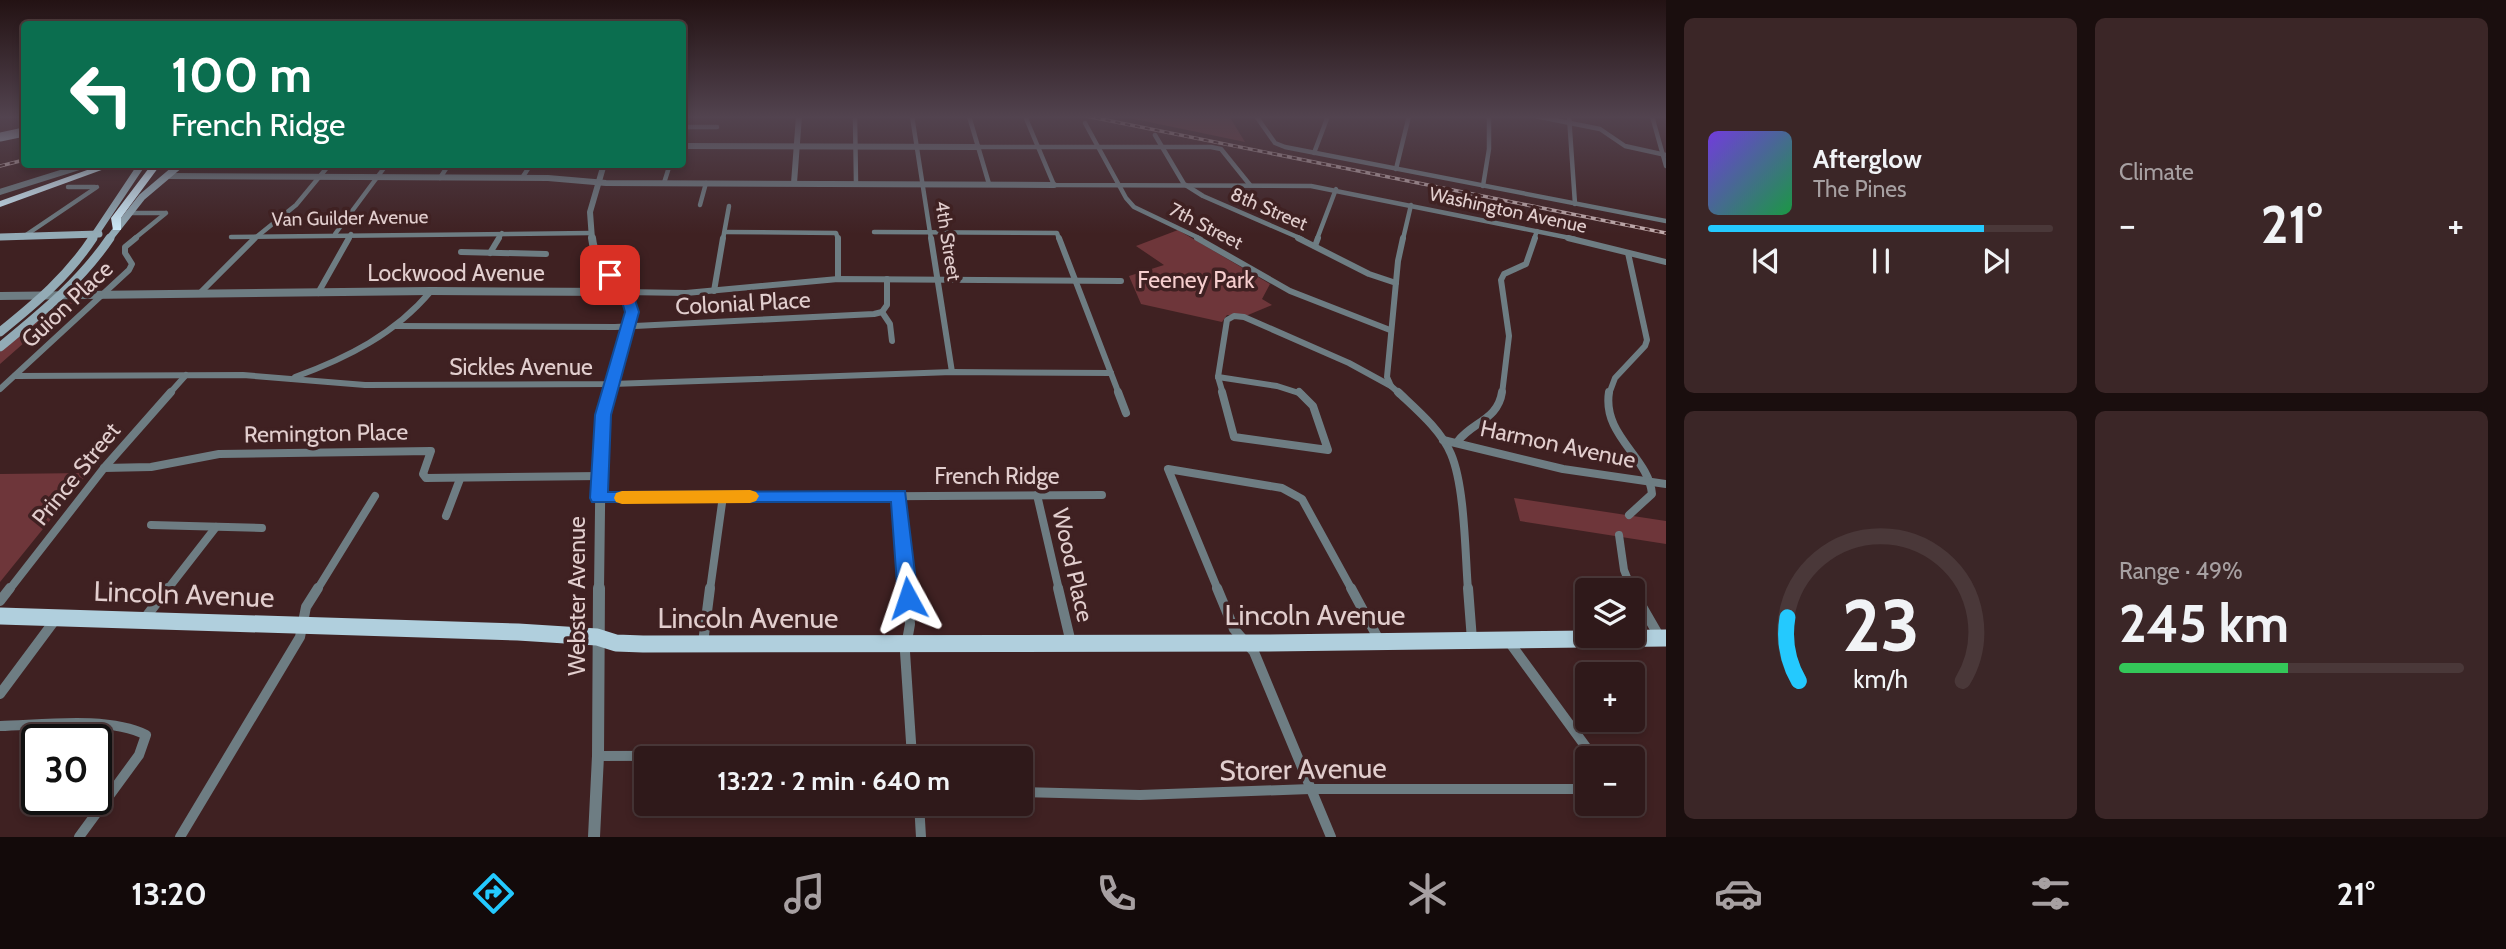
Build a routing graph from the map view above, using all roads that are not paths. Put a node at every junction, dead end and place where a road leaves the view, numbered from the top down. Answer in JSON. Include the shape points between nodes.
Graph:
{"nodes":[{"id":1,"x":796,"y":155,"type":"edge"},
{"id":2,"x":857,"y":155,"type":"edge"},
{"id":3,"x":918,"y":155,"type":"edge"},
{"id":4,"x":980,"y":155,"type":"edge"},
{"id":5,"x":1041,"y":155,"type":"edge"},
{"id":6,"x":1102,"y":155,"type":"edge"},
{"id":7,"x":1165,"y":155,"type":"edge"},
{"id":8,"x":1226,"y":155,"type":"edge"},
{"id":9,"x":1325,"y":155,"type":"edge"},
{"id":10,"x":1399,"y":155,"type":"edge"},
{"id":11,"x":1488,"y":155,"type":"edge"},
{"id":12,"x":1572,"y":155,"type":"edge"},
{"id":13,"x":76,"y":168,"type":"edge"},
{"id":14,"x":89,"y":168,"type":"edge"},
{"id":15,"x":102,"y":168,"type":"edge"},
{"id":16,"x":139,"y":168,"type":"edge"},
{"id":17,"x":154,"y":168,"type":"edge"},
{"id":18,"x":176,"y":168,"type":"edge"},
{"id":19,"x":327,"y":168,"type":"edge"},
{"id":20,"x":384,"y":168,"type":"edge"},
{"id":21,"x":446,"y":168,"type":"edge"},
{"id":22,"x":528,"y":168,"type":"edge"},
{"id":23,"x":603,"y":168,"type":"edge"},
{"id":24,"x":669,"y":168,"type":"edge"},
{"id":25,"x":1396,"y":169,"type":"junction"},
{"id":26,"x":167,"y":176,"type":"junction"},
{"id":27,"x":377,"y":177,"type":"junction"},
{"id":28,"x":319,"y":178,"type":"junction"},
{"id":29,"x":440,"y":178,"type":"junction"},
{"id":30,"x":522,"y":178,"type":"junction"},
{"id":31,"x":599,"y":183,"type":"junction"},
{"id":32,"x":664,"y":183,"type":"junction"},
{"id":33,"x":706,"y":183,"type":"junction"},
{"id":34,"x":794,"y":183,"type":"junction"},
{"id":35,"x":856,"y":183,"type":"junction"},
{"id":36,"x":923,"y":184,"type":"junction"},
{"id":37,"x":989,"y":184,"type":"junction"},
{"id":38,"x":1184,"y":184,"type":"junction"},
{"id":39,"x":1054,"y":185,"type":"junction"},
{"id":40,"x":1119,"y":185,"type":"junction"},
{"id":41,"x":1250,"y":185,"type":"junction"},
{"id":42,"x":1483,"y":186,"type":"junction"},
{"id":43,"x":68,"y":187,"type":"dead end"},
{"id":44,"x":1336,"y":189,"type":"junction"},
{"id":45,"x":0,"y":192,"type":"edge"},
{"id":46,"x":0,"y":201,"type":"edge"},
{"id":47,"x":1575,"y":204,"type":"junction"},
{"id":48,"x":700,"y":205,"type":"dead end"},
{"id":49,"x":1412,"y":205,"type":"junction"},
{"id":50,"x":729,"y":206,"type":"dead end"},
{"id":51,"x":128,"y":213,"type":"junction"},
{"id":52,"x":1666,"y":221,"type":"edge"},
{"id":53,"x":116,"y":230,"type":"junction"},
{"id":54,"x":1537,"y":231,"type":"junction"},
{"id":55,"x":503,"y":232,"type":"junction"},
{"id":56,"x":725,"y":232,"type":"junction"},
{"id":57,"x":874,"y":232,"type":"dead end"},
{"id":58,"x":591,"y":233,"type":"junction"},
{"id":59,"x":930,"y":233,"type":"junction"},
{"id":60,"x":335,"y":234,"type":"junction"},
{"id":61,"x":351,"y":234,"type":"junction"},
{"id":62,"x":95,"y":235,"type":"junction"},
{"id":63,"x":260,"y":235,"type":"junction"},
{"id":64,"x":23,"y":236,"type":"junction"},
{"id":65,"x":0,"y":237,"type":"edge"},
{"id":66,"x":231,"y":237,"type":"dead end"},
{"id":67,"x":1315,"y":246,"type":"junction"},
{"id":68,"x":461,"y":252,"type":"dead end"},
{"id":69,"x":490,"y":253,"type":"junction"},
{"id":70,"x":1628,"y":253,"type":"junction"},
{"id":71,"x":546,"y":254,"type":"dead end"},
{"id":72,"x":1666,"y":262,"type":"edge"},
{"id":73,"x":838,"y":279,"type":"junction"},
{"id":74,"x":887,"y":279,"type":"junction"},
{"id":75,"x":938,"y":280,"type":"junction"},
{"id":76,"x":1076,"y":280,"type":"junction"},
{"id":77,"x":1121,"y":281,"type":"dead end"},
{"id":78,"x":1395,"y":283,"type":"junction"},
{"id":79,"x":431,"y":291,"type":"junction"},
{"id":80,"x":714,"y":291,"type":"junction"},
{"id":81,"x":624,"y":292,"type":"junction"},
{"id":82,"x":200,"y":293,"type":"junction"},
{"id":83,"x":318,"y":293,"type":"junction"},
{"id":84,"x":46,"y":295,"type":"junction"},
{"id":85,"x":62,"y":295,"type":"junction"},
{"id":86,"x":102,"y":295,"type":"junction"},
{"id":87,"x":0,"y":296,"type":"edge"},
{"id":88,"x":882,"y":312,"type":"junction"},
{"id":89,"x":396,"y":326,"type":"junction"},
{"id":90,"x":630,"y":326,"type":"junction"},
{"id":91,"x":1390,"y":330,"type":"junction"},
{"id":92,"x":0,"y":332,"type":"edge"},
{"id":93,"x":891,"y":341,"type":"dead end"},
{"id":94,"x":0,"y":347,"type":"edge"},
{"id":95,"x":952,"y":372,"type":"junction"},
{"id":96,"x":1111,"y":373,"type":"junction"},
{"id":97,"x":186,"y":375,"type":"junction"},
{"id":98,"x":15,"y":376,"type":"junction"},
{"id":99,"x":1218,"y":377,"type":"junction"},
{"id":100,"x":293,"y":378,"type":"junction"},
{"id":101,"x":612,"y":384,"type":"junction"},
{"id":102,"x":1391,"y":386,"type":"junction"},
{"id":103,"x":0,"y":389,"type":"edge"},
{"id":104,"x":1126,"y":413,"type":"dead end"},
{"id":105,"x":1443,"y":440,"type":"junction"},
{"id":106,"x":1458,"y":442,"type":"junction"},
{"id":107,"x":104,"y":468,"type":"junction"},
{"id":108,"x":601,"y":476,"type":"junction"},
{"id":109,"x":460,"y":479,"type":"junction"},
{"id":110,"x":1650,"y":482,"type":"junction"},
{"id":111,"x":1666,"y":484,"type":"edge"},
{"id":112,"x":1037,"y":495,"type":"junction"},
{"id":113,"x":1102,"y":495,"type":"dead end"},
{"id":114,"x":375,"y":496,"type":"dead end"},
{"id":115,"x":723,"y":496,"type":"junction"},
{"id":116,"x":899,"y":496,"type":"junction"},
{"id":117,"x":599,"y":498,"type":"junction"},
{"id":118,"x":1629,"y":515,"type":"dead end"},
{"id":119,"x":446,"y":516,"type":"dead end"},
{"id":120,"x":151,"y":525,"type":"dead end"},
{"id":121,"x":216,"y":527,"type":"junction"},
{"id":122,"x":262,"y":528,"type":"dead end"},
{"id":123,"x":1619,"y":536,"type":"dead end"},
{"id":124,"x":1627,"y":578,"type":"edge"},
{"id":125,"x":0,"y":601,"type":"edge"},
{"id":126,"x":1645,"y":610,"type":"edge"},
{"id":127,"x":0,"y":616,"type":"edge"},
{"id":128,"x":57,"y":617,"type":"junction"},
{"id":129,"x":145,"y":618,"type":"junction"},
{"id":130,"x":300,"y":624,"type":"junction"},
{"id":131,"x":597,"y":637,"type":"junction"},
{"id":132,"x":1663,"y":638,"type":"edge"},
{"id":133,"x":1508,"y":639,"type":"junction"},
{"id":134,"x":1379,"y":640,"type":"junction"},
{"id":135,"x":1472,"y":640,"type":"junction"},
{"id":136,"x":1246,"y":642,"type":"junction"},
{"id":137,"x":703,"y":643,"type":"junction"},
{"id":138,"x":1071,"y":643,"type":"junction"},
{"id":139,"x":905,"y":644,"type":"junction"},
{"id":140,"x":0,"y":694,"type":"edge"},
{"id":141,"x":0,"y":726,"type":"edge"},
{"id":142,"x":911,"y":746,"type":"edge"},
{"id":143,"x":1585,"y":746,"type":"edge"},
{"id":144,"x":598,"y":756,"type":"junction"},
{"id":145,"x":634,"y":756,"type":"edge"},
{"id":146,"x":1310,"y":789,"type":"junction"},
{"id":147,"x":1575,"y":789,"type":"edge"},
{"id":148,"x":1033,"y":792,"type":"edge"},
{"id":149,"x":920,"y":816,"type":"edge"},
{"id":150,"x":79,"y":837,"type":"edge"},
{"id":151,"x":180,"y":837,"type":"edge"},
{"id":152,"x":594,"y":837,"type":"edge"},
{"id":153,"x":922,"y":837,"type":"edge"},
{"id":154,"x":1331,"y":837,"type":"edge"}],
"edges":[{"from":1,"to":34,"type":"street"},
{"from":2,"to":35,"type":"street"},
{"from":3,"to":36,"type":"street","name":"4th Street"},
{"from":4,"to":37,"type":"street"},
{"from":5,"to":39,"type":"street"},
{"from":6,"to":40,"type":"street","name":"7th Street"},
{"from":7,"to":38,"type":"street","name":"8th Street"},
{"from":8,"to":41,"type":"street"},
{"from":9,"to":25,"type":"street"},
{"from":10,"to":25,"type":"street"},
{"from":11,"to":42,"type":"street"},
{"from":12,"to":47,"type":"street"},
{"from":13,"to":45,"type":"street"},
{"from":14,"to":46,"type":"highway"},
{"from":15,"to":46,"type":"highway"},
{"from":16,"to":62,"type":"main road"},
{"from":17,"to":53,"type":"highway","via":[[116,218]]},
{"from":18,"to":26,"type":"main road"},
{"from":19,"to":28,"type":"street"},
{"from":20,"to":27,"type":"street"},
{"from":21,"to":29,"type":"street"},
{"from":22,"to":30,"type":"street"},
{"from":23,"to":31,"type":"street"},
{"from":24,"to":32,"type":"street"},
{"from":25,"to":42,"type":"street"},
{"from":26,"to":28,"type":"street","name":"Washington Avenue"},
{"from":26,"to":51,"type":"main road"},
{"from":27,"to":28,"type":"street","name":"Washington Avenue"},
{"from":27,"to":29,"type":"street","name":"Washington Avenue"},
{"from":27,"to":60,"type":"street"},
{"from":28,"to":63,"type":"street"},
{"from":29,"to":30,"type":"street","name":"Washington Avenue"},
{"from":30,"to":31,"type":"street","name":"Washington Avenue"},
{"from":31,"to":32,"type":"street","name":"Washington Avenue"},
{"from":31,"to":58,"type":"street","via":[[590,212]]},
{"from":32,"to":33,"type":"street","name":"Washington Avenue"},
{"from":33,"to":34,"type":"street","name":"Washington Avenue"},
{"from":33,"to":48,"type":"street"},
{"from":34,"to":35,"type":"street","name":"Washington Avenue"},
{"from":35,"to":36,"type":"street","name":"Washington Avenue"},
{"from":36,"to":37,"type":"street","name":"Washington Avenue"},
{"from":36,"to":59,"type":"street","name":"4th Street"},
{"from":37,"to":39,"type":"street","name":"Washington Avenue"},
{"from":38,"to":40,"type":"street","name":"Washington Avenue"},
{"from":38,"to":41,"type":"street","name":"Washington Avenue"},
{"from":38,"to":67,"type":"street","name":"8th Street"},
{"from":39,"to":40,"type":"street","name":"Washington Avenue"},
{"from":40,"to":91,"type":"street","name":"7th Street","via":[[1142,212],[1212,245],[1290,291]]},
{"from":41,"to":44,"type":"street","name":"Washington Avenue"},
{"from":42,"to":47,"type":"street"},
{"from":43,"to":64,"type":"street","via":[[97,187]]},
{"from":44,"to":49,"type":"street","name":"Washington Avenue"},
{"from":44,"to":67,"type":"street"},
{"from":47,"to":52,"type":"street"},
{"from":49,"to":54,"type":"street","name":"Washington Avenue"},
{"from":49,"to":78,"type":"street"},
{"from":50,"to":56,"type":"street"},
{"from":51,"to":53,"type":"main road"},
{"from":51,"to":86,"type":"street","name":"Guion Place","via":[[166,213],[125,247],[132,266]]},
{"from":53,"to":62,"type":"main road"},
{"from":53,"to":85,"type":"main road","via":[[91,266]]},
{"from":54,"to":70,"type":"street","name":"Washington Avenue"},
{"from":54,"to":106,"type":"street","via":[[1526,264],[1501,280],[1509,336],[1501,399],[1492,415]]},
{"from":55,"to":58,"type":"street","name":"Van Guilder Avenue"},
{"from":55,"to":61,"type":"street","name":"Van Guilder Avenue"},
{"from":55,"to":69,"type":"street"},
{"from":56,"to":73,"type":"street","via":[[836,233]]},
{"from":56,"to":80,"type":"street"},
{"from":57,"to":59,"type":"street"},
{"from":58,"to":81,"type":"street","via":[[600,264]]},
{"from":59,"to":75,"type":"street","name":"4th Street"},
{"from":59,"to":76,"type":"street","via":[[1057,233]]},
{"from":60,"to":61,"type":"street","name":"Van Guilder Avenue"},
{"from":60,"to":63,"type":"street","name":"Van Guilder Avenue"},
{"from":61,"to":83,"type":"street"},
{"from":62,"to":64,"type":"main road"},
{"from":62,"to":84,"type":"main road"},
{"from":63,"to":66,"type":"street"},
{"from":63,"to":82,"type":"street"},
{"from":64,"to":65,"type":"main road"},
{"from":67,"to":78,"type":"street","name":"8th Street"},
{"from":68,"to":69,"type":"street"},
{"from":69,"to":71,"type":"street"},
{"from":70,"to":72,"type":"street","name":"Washington Avenue"},
{"from":70,"to":110,"type":"street","via":[[1647,340],[1614,380],[1607,400],[1613,423]]},
{"from":73,"to":74,"type":"street","name":"Lockwood Avenue"},
{"from":73,"to":80,"type":"street","name":"Lockwood Avenue"},
{"from":74,"to":75,"type":"street","name":"Lockwood Avenue"},
{"from":74,"to":88,"type":"street","via":[[889,299]]},
{"from":75,"to":76,"type":"street","name":"Lockwood Avenue"},
{"from":75,"to":95,"type":"street","name":"4th Street"},
{"from":76,"to":77,"type":"street","name":"Lockwood Avenue"},
{"from":76,"to":96,"type":"street"},
{"from":78,"to":91,"type":"street"},
{"from":79,"to":81,"type":"street","name":"Lockwood Avenue"},
{"from":79,"to":83,"type":"street","name":"Lockwood Avenue"},
{"from":79,"to":89,"type":"street","via":[[419,309]]},
{"from":80,"to":81,"type":"street","name":"Lockwood Avenue"},
{"from":81,"to":90,"type":"street","name":"Webster Avenue","via":[[631,308]]},
{"from":82,"to":83,"type":"street","name":"Lockwood Avenue"},
{"from":82,"to":86,"type":"street","name":"Lockwood Avenue"},
{"from":84,"to":85,"type":"street","name":"Lockwood Avenue"},
{"from":84,"to":87,"type":"street","name":"Lockwood Avenue"},
{"from":84,"to":92,"type":"main road"},
{"from":85,"to":86,"type":"street","name":"Lockwood Avenue"},
{"from":85,"to":94,"type":"main road"},
{"from":86,"to":98,"type":"street","name":"Guion Place"},
{"from":88,"to":90,"type":"street","name":"Colonial Place"},
{"from":88,"to":93,"type":"street","via":[[890,324]]},
{"from":89,"to":90,"type":"street","name":"Colonial Place"},
{"from":89,"to":100,"type":"street","via":[[343,360]]},
{"from":90,"to":101,"type":"street","name":"Webster Avenue"},
{"from":91,"to":102,"type":"street","via":[[1387,377]]},
{"from":95,"to":96,"type":"street","name":"Sickles Avenue"},
{"from":95,"to":101,"type":"street","name":"Sickles Avenue"},
{"from":96,"to":104,"type":"street"},
{"from":97,"to":98,"type":"street","name":"Sickles Avenue"},
{"from":97,"to":100,"type":"street","name":"Sickles Avenue"},
{"from":97,"to":107,"type":"street","name":"Prince Street"},
{"from":98,"to":103,"type":"street","name":"Guion Place"},
{"from":99,"to":99,"type":"street","via":[[1304,394],[1328,450],[1234,437]]},
{"from":99,"to":102,"type":"street","via":[[1226,324],[1230,317],[1244,317]]},
{"from":100,"to":101,"type":"street","name":"Sickles Avenue","via":[[365,385]]},
{"from":101,"to":108,"type":"street","name":"Webster Avenue","via":[[603,415]]},
{"from":102,"to":105,"type":"street"},
{"from":105,"to":106,"type":"street","name":"Harmon Avenue"},
{"from":105,"to":135,"type":"street","via":[[1451,454],[1461,503]]},
{"from":106,"to":110,"type":"street","name":"Harmon Avenue","via":[[1563,469]]},
{"from":107,"to":109,"type":"street","name":"Remington Place","via":[[151,467],[219,454],[431,451],[423,474],[426,478]]},
{"from":107,"to":125,"type":"street","name":"Prince Street"},
{"from":108,"to":109,"type":"street","name":"Remington Place"},
{"from":108,"to":117,"type":"street","name":"Webster Avenue"},
{"from":109,"to":119,"type":"street"},
{"from":110,"to":111,"type":"street","name":"Harmon Avenue"},
{"from":110,"to":118,"type":"street","via":[[1652,494]]},
{"from":112,"to":113,"type":"street","name":"French Ridge"},
{"from":112,"to":116,"type":"street","name":"French Ridge"},
{"from":112,"to":138,"type":"street","name":"Wood Place"},
{"from":114,"to":130,"type":"street"},
{"from":115,"to":116,"type":"street","name":"French Ridge"},
{"from":115,"to":117,"type":"street","name":"French Ridge"},
{"from":115,"to":137,"type":"street"},
{"from":116,"to":139,"type":"street","via":[[910,624]]},
{"from":117,"to":131,"type":"street","name":"Webster Avenue"},
{"from":120,"to":121,"type":"street"},
{"from":121,"to":122,"type":"street"},
{"from":121,"to":129,"type":"street"},
{"from":123,"to":124,"type":"street"},
{"from":126,"to":132,"type":"street"},
{"from":127,"to":128,"type":"main road","name":"Lincoln Avenue"},
{"from":128,"to":129,"type":"main road","name":"Lincoln Avenue"},
{"from":128,"to":140,"type":"street"},
{"from":129,"to":130,"type":"main road","name":"Lincoln Avenue"},
{"from":130,"to":131,"type":"main road","name":"Lincoln Avenue"},
{"from":130,"to":151,"type":"street","via":[[300,637]]},
{"from":131,"to":137,"type":"main road","name":"Lincoln Avenue","via":[[616,643]]},
{"from":131,"to":144,"type":"street","name":"Webster Avenue"},
{"from":132,"to":133,"type":"main road","name":"Lincoln Avenue"},
{"from":133,"to":135,"type":"main road","name":"Lincoln Avenue"},
{"from":133,"to":143,"type":"street"},
{"from":134,"to":135,"type":"main road","name":"Lincoln Avenue"},
{"from":134,"to":136,"type":"main road","name":"Lincoln Avenue"},
{"from":134,"to":136,"type":"street","via":[[1301,499],[1282,488],[1168,469],[1234,629]]},
{"from":136,"to":138,"type":"main road","name":"Lincoln Avenue"},
{"from":136,"to":146,"type":"street"},
{"from":137,"to":139,"type":"main road","name":"Lincoln Avenue"},
{"from":138,"to":139,"type":"main road","name":"Lincoln Avenue"},
{"from":139,"to":142,"type":"street"},
{"from":141,"to":150,"type":"street","via":[[116,726],[142,730],[146,735],[139,755]]},
{"from":144,"to":145,"type":"street"},
{"from":144,"to":152,"type":"street","name":"Webster Avenue"},
{"from":146,"to":147,"type":"street","name":"Storer Avenue"},
{"from":146,"to":148,"type":"street","name":"Storer Avenue","via":[[1140,795]]},
{"from":146,"to":154,"type":"street"},
{"from":149,"to":153,"type":"street"}]}
